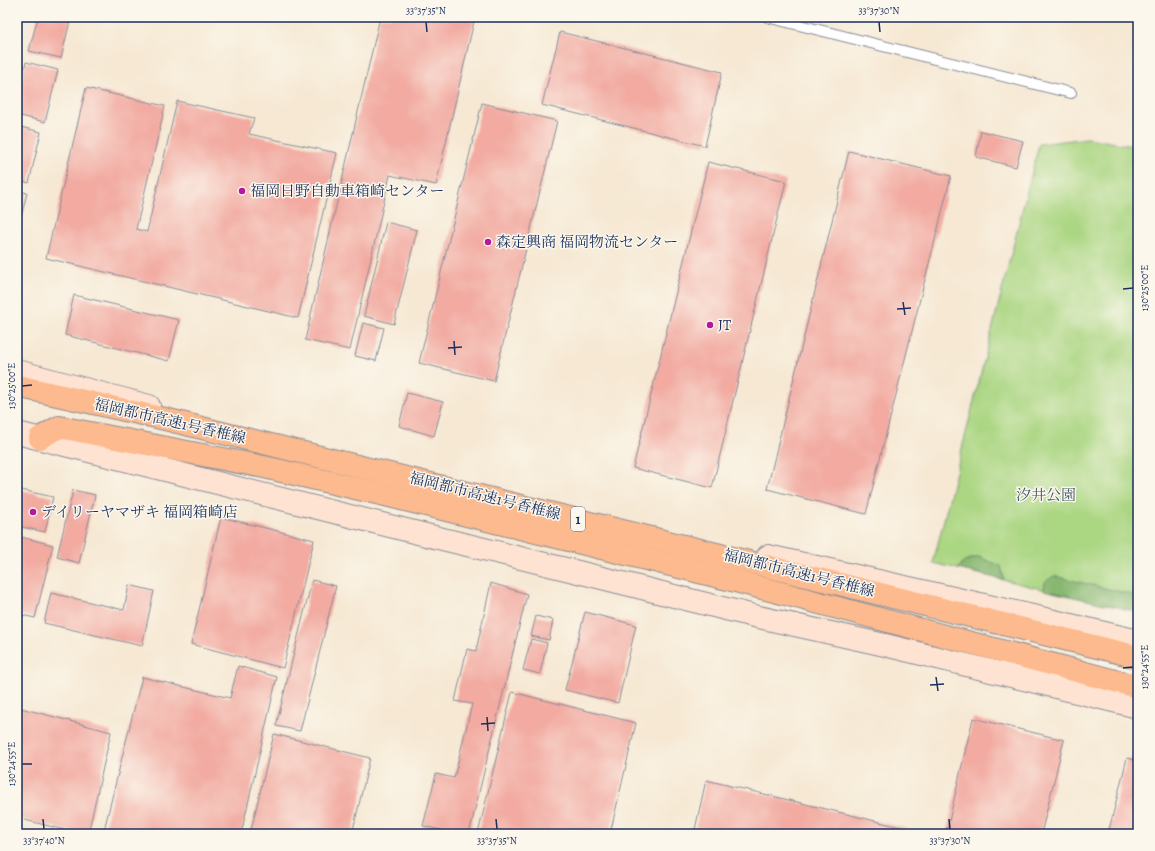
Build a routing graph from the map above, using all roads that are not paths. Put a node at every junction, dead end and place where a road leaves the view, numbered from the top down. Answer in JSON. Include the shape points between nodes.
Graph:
{"nodes":[{"id":1,"x":767,"y":17,"type":"edge"},
{"id":2,"x":1071,"y":93,"type":"dead end"},
{"id":3,"x":17,"y":371,"type":"edge"},
{"id":4,"x":17,"y":378,"type":"edge"},
{"id":5,"x":17,"y":386,"type":"edge"},
{"id":6,"x":17,"y":433,"type":"edge"},
{"id":7,"x":40,"y":438,"type":"junction"},
{"id":8,"x":1138,"y":641,"type":"edge"},
{"id":9,"x":1138,"y":648,"type":"edge"},
{"id":10,"x":1138,"y":656,"type":"edge"},
{"id":11,"x":1138,"y":687,"type":"edge"},
{"id":12,"x":1138,"y":707,"type":"edge"}],
"edges":[{"from":1,"to":2,"type":"lane"},
{"from":3,"to":8,"type":"street","via":[[193,417],[770,556]]},
{"from":4,"to":9,"type":"highway","name":"福岡都市高速1号香椎線","number":"1","via":[[501,491]]},
{"from":5,"to":10,"type":"highway","name":"福岡都市高速1号香椎線","number":"1","via":[[172,420]]},
{"from":6,"to":7,"type":"street"},
{"from":7,"to":11,"type":"highway","via":[[59,427],[264,467],[732,580]]},
{"from":7,"to":12,"type":"street","via":[[754,616]]}]}
